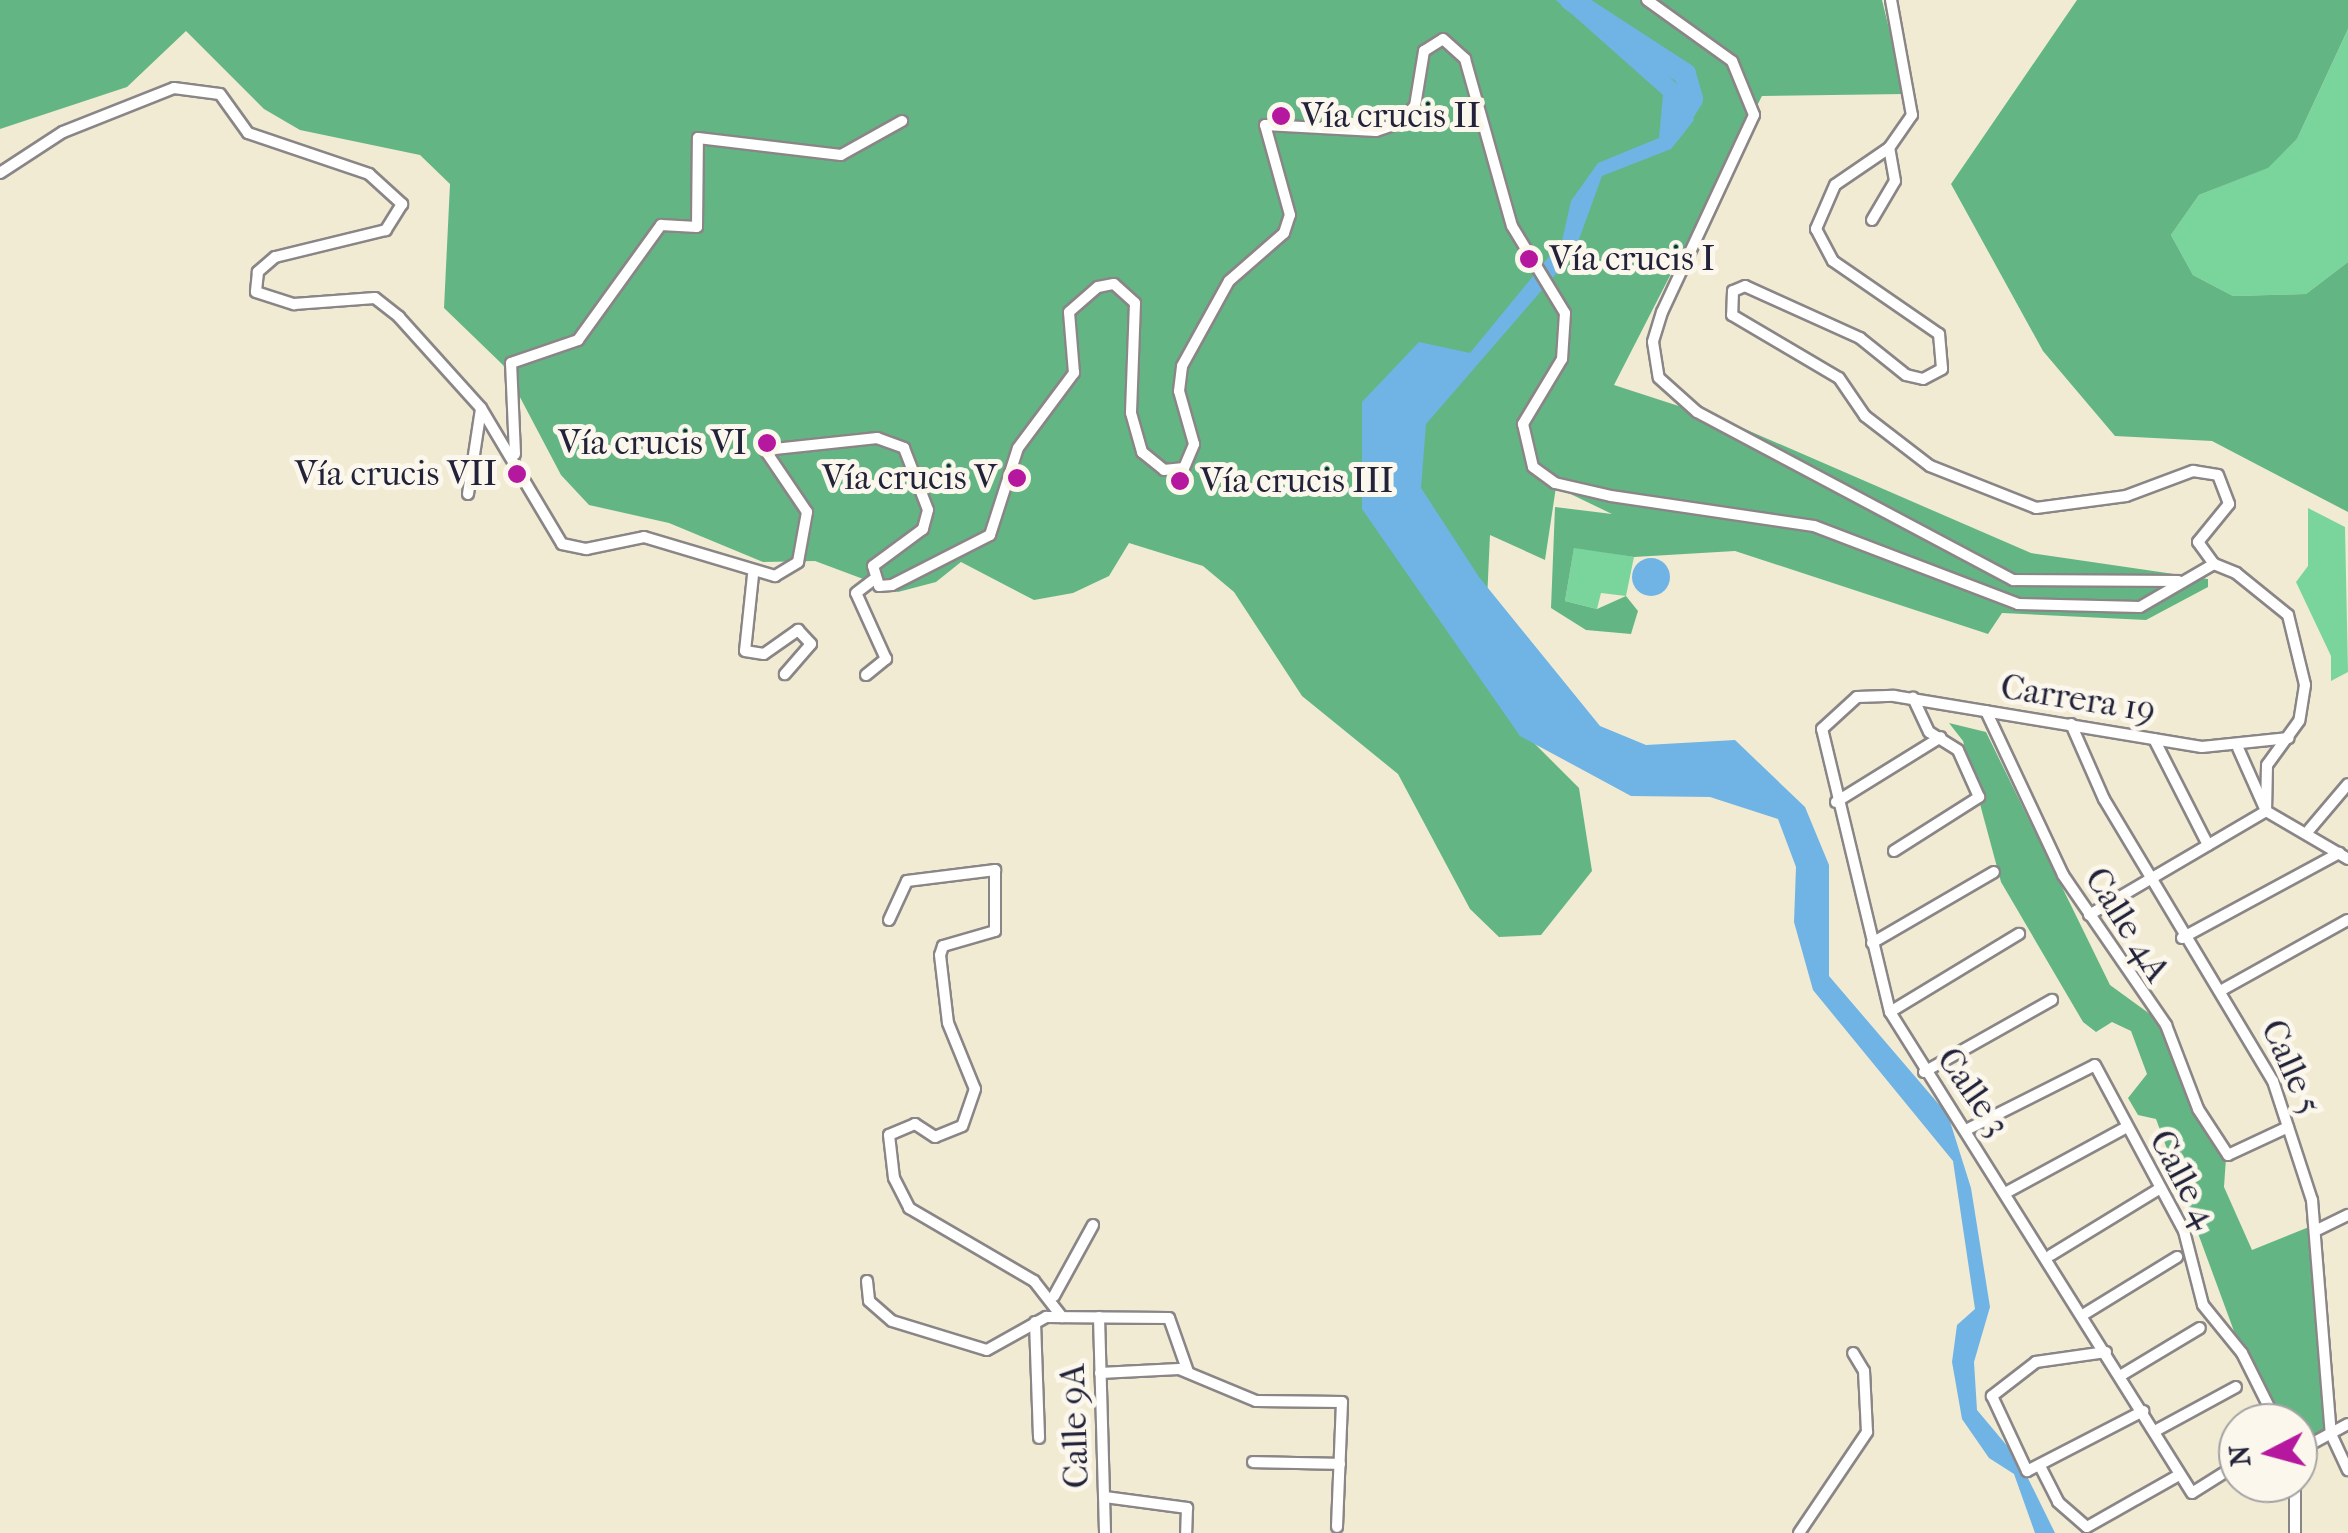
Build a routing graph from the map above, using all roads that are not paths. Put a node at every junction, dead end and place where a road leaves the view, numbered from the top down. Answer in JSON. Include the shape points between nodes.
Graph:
{"nodes":[{"id":1,"x":1647,"y":0,"type":"edge"},
{"id":2,"x":1890,"y":0,"type":"edge"},
{"id":3,"x":902,"y":121,"type":"dead end"},
{"id":4,"x":1889,"y":148,"type":"junction"},
{"id":5,"x":0,"y":172,"type":"edge"},
{"id":6,"x":1872,"y":220,"type":"dead end"},
{"id":7,"x":481,"y":408,"type":"junction"},
{"id":8,"x":514,"y":460,"type":"junction"},
{"id":9,"x":468,"y":494,"type":"dead end"},
{"id":10,"x":2214,"y":564,"type":"junction"},
{"id":11,"x":754,"y":575,"type":"junction"},
{"id":12,"x":873,"y":580,"type":"junction"},
{"id":13,"x":2180,"y":581,"type":"junction"},
{"id":14,"x":784,"y":674,"type":"dead end"},
{"id":15,"x":866,"y":675,"type":"dead end"},
{"id":16,"x":1857,"y":697,"type":"joint"},
{"id":17,"x":1913,"y":698,"type":"junction"},
{"id":18,"x":1986,"y":712,"type":"junction"},
{"id":19,"x":2072,"y":724,"type":"junction"},
{"id":20,"x":1941,"y":737,"type":"junction"},
{"id":21,"x":2154,"y":738,"type":"junction"},
{"id":22,"x":2290,"y":738,"type":"junction"},
{"id":23,"x":2238,"y":748,"type":"junction"},
{"id":24,"x":2348,"y":784,"type":"edge"},
{"id":25,"x":1836,"y":802,"type":"junction"},
{"id":26,"x":2266,"y":810,"type":"junction"},
{"id":27,"x":2309,"y":830,"type":"junction"},
{"id":28,"x":2208,"y":845,"type":"junction"},
{"id":29,"x":1894,"y":851,"type":"dead end"},
{"id":30,"x":2344,"y":856,"type":"edge"},
{"id":31,"x":1994,"y":872,"type":"dead end"},
{"id":32,"x":2151,"y":881,"type":"junction"},
{"id":33,"x":2089,"y":915,"type":"junction"},
{"id":34,"x":889,"y":920,"type":"dead end"},
{"id":35,"x":2348,"y":920,"type":"edge"},
{"id":36,"x":2020,"y":934,"type":"dead end"},
{"id":37,"x":2182,"y":938,"type":"junction"},
{"id":38,"x":1872,"y":942,"type":"junction"},
{"id":39,"x":2222,"y":990,"type":"junction"},
{"id":40,"x":2052,"y":1000,"type":"dead end"},
{"id":41,"x":1890,"y":1012,"type":"junction"},
{"id":42,"x":1924,"y":1072,"type":"junction"},
{"id":43,"x":2288,"y":1127,"type":"junction"},
{"id":44,"x":2126,"y":1128,"type":"junction"},
{"id":45,"x":1966,"y":1130,"type":"junction"},
{"id":46,"x":2159,"y":1190,"type":"junction"},
{"id":47,"x":2009,"y":1191,"type":"junction"},
{"id":48,"x":2348,"y":1215,"type":"edge"},
{"id":49,"x":1093,"y":1225,"type":"dead end"},
{"id":50,"x":2316,"y":1231,"type":"junction"},
{"id":51,"x":2050,"y":1255,"type":"junction"},
{"id":52,"x":2176,"y":1257,"type":"dead end"},
{"id":53,"x":867,"y":1281,"type":"dead end"},
{"id":54,"x":1054,"y":1296,"type":"junction"},
{"id":55,"x":2086,"y":1313,"type":"junction"},
{"id":56,"x":1062,"y":1317,"type":"junction"},
{"id":57,"x":1099,"y":1318,"type":"junction"},
{"id":58,"x":1035,"y":1322,"type":"junction"},
{"id":59,"x":2200,"y":1328,"type":"dead end"},
{"id":60,"x":2106,"y":1352,"type":"junction"},
{"id":61,"x":1854,"y":1353,"type":"dead end"},
{"id":62,"x":1188,"y":1372,"type":"junction"},
{"id":63,"x":1100,"y":1373,"type":"junction"},
{"id":64,"x":2120,"y":1376,"type":"junction"},
{"id":65,"x":2236,"y":1388,"type":"dead end"},
{"id":66,"x":2266,"y":1403,"type":"edge"},
{"id":67,"x":2143,"y":1411,"type":"junction"},
{"id":68,"x":2348,"y":1424,"type":"edge"},
{"id":69,"x":2155,"y":1431,"type":"junction"},
{"id":70,"x":2332,"y":1434,"type":"junction"},
{"id":71,"x":1040,"y":1438,"type":"dead end"},
{"id":72,"x":2318,"y":1441,"type":"edge"},
{"id":73,"x":1253,"y":1462,"type":"dead end"},
{"id":74,"x":1340,"y":1464,"type":"junction"},
{"id":75,"x":2041,"y":1468,"type":"junction"},
{"id":76,"x":2348,"y":1470,"type":"edge"},
{"id":77,"x":2179,"y":1475,"type":"junction"},
{"id":78,"x":2218,"y":1477,"type":"edge"},
{"id":79,"x":1106,"y":1497,"type":"junction"},
{"id":80,"x":2297,"y":1503,"type":"edge"},
{"id":81,"x":2299,"y":1516,"type":"junction"},
{"id":82,"x":1336,"y":1527,"type":"dead end"},
{"id":83,"x":1105,"y":1533,"type":"edge"},
{"id":84,"x":1186,"y":1533,"type":"edge"},
{"id":85,"x":1799,"y":1533,"type":"edge"},
{"id":86,"x":2294,"y":1533,"type":"edge"},
{"id":87,"x":2308,"y":1533,"type":"edge"}],
"edges":[{"from":1,"to":13,"type":"street","via":[[1732,61],[1754,115],[1662,312],[1652,342],[1659,378],[1697,412],[2012,580]]},
{"from":2,"to":4,"type":"street","via":[[1912,115]]},
{"from":3,"to":8,"type":"street","via":[[841,154],[698,138],[697,227],[661,225],[578,340],[511,363]]},
{"from":4,"to":6,"type":"street","via":[[1895,182]]},
{"from":4,"to":10,"type":"street","via":[[1824,199],[1819,243],[1939,334],[1942,368],[1906,375],[1860,338],[1757,290],[1733,290],[1732,315],[1840,378],[1866,416],[1930,466],[2036,508],[2126,496],[2194,471],[2218,474],[2229,504],[2198,542]]},
{"from":5,"to":7,"type":"street","via":[[63,132],[174,88],[220,94],[248,134],[370,174],[402,204],[386,230],[275,257],[258,272],[256,292],[294,304],[375,298]]},
{"from":7,"to":8,"type":"street"},
{"from":7,"to":9,"type":"street"},
{"from":8,"to":11,"type":"street","via":[[562,544],[586,549],[644,538]]},
{"from":10,"to":13,"type":"street"},
{"from":10,"to":22,"type":"street","via":[[2267,592],[2293,627],[2306,685]]},
{"from":11,"to":12,"type":"street","via":[[776,576],[798,562],[807,538],[800,492],[771,471],[765,450],[851,436],[904,448],[926,487],[923,529],[873,566]]},
{"from":11,"to":14,"type":"street","via":[[745,650],[764,654],[798,630],[811,644]]},
{"from":12,"to":13,"type":"street","via":[[892,585],[990,535],[1018,448],[1074,374],[1069,312],[1098,288],[1114,284],[1134,303],[1130,413],[1142,452],[1164,470],[1184,468],[1194,444],[1178,392],[1182,366],[1229,281],[1284,233],[1290,215],[1265,124],[1376,130],[1399,123],[1415,106],[1424,51],[1443,39],[1464,58],[1512,226],[1565,313],[1562,360],[1523,424],[1522,444],[1556,483],[1814,526],[2018,604],[2140,607]]},
{"from":12,"to":15,"type":"street","via":[[856,593],[886,659]]},
{"from":16,"to":17,"type":"street","name":"Carrera 19"},
{"from":16,"to":25,"type":"street","name":"Calle 3","via":[[1822,728]]},
{"from":17,"to":18,"type":"street","name":"Carrera 19"},
{"from":17,"to":20,"type":"street","via":[[1923,724]]},
{"from":18,"to":19,"type":"street","name":"Carrera 19"},
{"from":18,"to":33,"type":"street","name":"Calle 4A"},
{"from":19,"to":21,"type":"street","name":"Carrera 19"},
{"from":19,"to":32,"type":"street","name":"Calle 5"},
{"from":20,"to":25,"type":"street"},
{"from":20,"to":29,"type":"street","via":[[1958,750],[1979,797]]},
{"from":21,"to":23,"type":"street","name":"Carrera 19"},
{"from":21,"to":28,"type":"street"},
{"from":22,"to":23,"type":"street","name":"Carrera 19"},
{"from":22,"to":26,"type":"street","via":[[2267,765]]},
{"from":23,"to":26,"type":"street"},
{"from":24,"to":27,"type":"street"},
{"from":25,"to":38,"type":"street","name":"Calle 3"},
{"from":26,"to":27,"type":"street"},
{"from":26,"to":28,"type":"street"},
{"from":27,"to":30,"type":"street"},
{"from":28,"to":32,"type":"street"},
{"from":30,"to":37,"type":"street"},
{"from":31,"to":38,"type":"street"},
{"from":32,"to":33,"type":"street"},
{"from":32,"to":37,"type":"street","name":"Calle 5"},
{"from":33,"to":43,"type":"street","name":"Calle 4A","via":[[2166,1024],[2198,1109],[2232,1155]]},
{"from":34,"to":54,"type":"street","via":[[908,881],[994,870],[995,931],[943,946],[940,955],[948,1023],[975,1089],[962,1126],[935,1137],[914,1124],[889,1135],[894,1178],[909,1208]]},
{"from":35,"to":39,"type":"street"},
{"from":36,"to":41,"type":"street"},
{"from":37,"to":39,"type":"street","name":"Calle 5"},
{"from":38,"to":41,"type":"street","name":"Calle 3"},
{"from":39,"to":43,"type":"street","name":"Calle 5"},
{"from":40,"to":42,"type":"street"},
{"from":41,"to":42,"type":"street","name":"Calle 3"},
{"from":42,"to":45,"type":"street","name":"Calle 3"},
{"from":43,"to":50,"type":"street","name":"Calle 5"},
{"from":44,"to":45,"type":"street","name":"Calle 4","via":[[2095,1065]]},
{"from":44,"to":46,"type":"street","name":"Calle 4"},
{"from":44,"to":47,"type":"street"},
{"from":45,"to":47,"type":"street","name":"Calle 3"},
{"from":46,"to":51,"type":"street"},
{"from":46,"to":66,"type":"street","name":"Calle 4","via":[[2184,1230],[2203,1305],[2242,1353]]},
{"from":47,"to":51,"type":"street","name":"Calle 3"},
{"from":48,"to":50,"type":"street"},
{"from":49,"to":54,"type":"street"},
{"from":50,"to":70,"type":"street","name":"Calle 5"},
{"from":51,"to":55,"type":"street","name":"Calle 3"},
{"from":52,"to":55,"type":"street"},
{"from":53,"to":58,"type":"street","via":[[870,1301],[892,1321],[986,1350]]},
{"from":54,"to":56,"type":"street"},
{"from":55,"to":60,"type":"street","name":"Calle 3"},
{"from":56,"to":57,"type":"street"},
{"from":56,"to":58,"type":"street"},
{"from":57,"to":62,"type":"street","via":[[1169,1318]]},
{"from":57,"to":63,"type":"street","name":"Calle 9A"},
{"from":58,"to":71,"type":"street"},
{"from":59,"to":64,"type":"street"},
{"from":60,"to":64,"type":"street","name":"Calle 3"},
{"from":60,"to":75,"type":"street","via":[[2036,1362],[1992,1396],[2027,1471]]},
{"from":61,"to":85,"type":"street","via":[[1864,1371],[1867,1432]]},
{"from":62,"to":63,"type":"street"},
{"from":62,"to":74,"type":"street","via":[[1256,1401],[1342,1402]]},
{"from":63,"to":79,"type":"street","name":"Calle 9A"},
{"from":64,"to":67,"type":"street","name":"Calle 3"},
{"from":65,"to":69,"type":"street"},
{"from":67,"to":69,"type":"street","name":"Calle 3"},
{"from":67,"to":75,"type":"street"},
{"from":68,"to":70,"type":"street"},
{"from":69,"to":77,"type":"street","name":"Calle 3"},
{"from":70,"to":72,"type":"street"},
{"from":70,"to":76,"type":"street","name":"Calle 5"},
{"from":73,"to":74,"type":"street"},
{"from":74,"to":82,"type":"street"},
{"from":75,"to":77,"type":"street","via":[[2058,1502],[2087,1527]]},
{"from":77,"to":78,"type":"street","name":"Calle 3","via":[[2192,1494]]},
{"from":79,"to":83,"type":"street","name":"Calle 9A"},
{"from":79,"to":84,"type":"street","via":[[1187,1508]]},
{"from":80,"to":81,"type":"street"},
{"from":81,"to":86,"type":"street"},
{"from":81,"to":87,"type":"street"}]}
